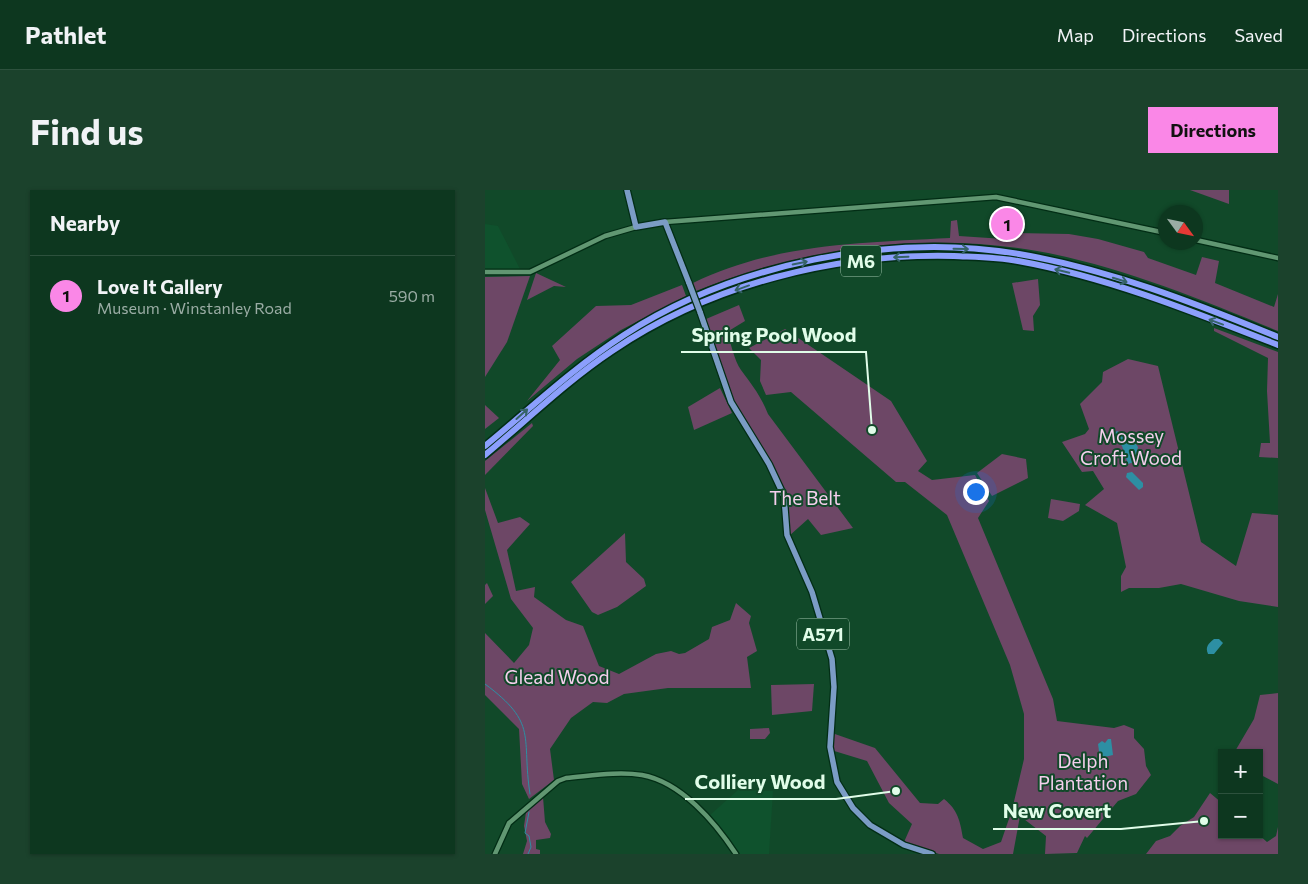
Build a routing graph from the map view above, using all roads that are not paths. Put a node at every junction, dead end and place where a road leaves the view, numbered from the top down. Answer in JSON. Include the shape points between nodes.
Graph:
{"nodes":[{"id":1,"x":627,"y":190,"type":"edge"},
{"id":2,"x":665,"y":222,"type":"junction"},
{"id":3,"x":636,"y":227,"type":"junction"},
{"id":4,"x":1158,"y":232,"type":"edge"},
{"id":5,"x":1203,"y":242,"type":"edge"},
{"id":6,"x":1278,"y":258,"type":"edge"},
{"id":7,"x":485,"y":272,"type":"edge"},
{"id":8,"x":1278,"y":337,"type":"edge"},
{"id":9,"x":1278,"y":345,"type":"edge"},
{"id":10,"x":485,"y":446,"type":"edge"},
{"id":11,"x":485,"y":455,"type":"edge"},
{"id":12,"x":918,"y":853,"type":"edge"},
{"id":13,"x":495,"y":854,"type":"edge"},
{"id":14,"x":736,"y":854,"type":"edge"},
{"id":15,"x":932,"y":854,"type":"edge"}],
"edges":[{"from":1,"to":3,"type":"main road"},
{"from":2,"to":3,"type":"main road"},
{"from":2,"to":4,"type":"street","via":[[996,197]]},
{"from":2,"to":12,"type":"main road","number":"A571","bridge":true,"via":[[731,402],[769,464],[784,496],[787,535],[812,592],[834,669],[830,747],[837,782],[863,820]]},
{"from":3,"to":7,"type":"street","via":[[605,236],[530,272]]},
{"from":5,"to":6,"type":"street"},
{"from":10,"to":8,"type":"highway","number":"M6","one_way":true,"via":[[584,362],[668,310],[743,279],[839,255],[921,248],[1018,254],[1082,268],[1147,288]]},
{"from":9,"to":11,"type":"highway","number":"M6","one_way":true,"via":[[1090,278],[1035,265],[976,257],[877,258],[815,268],[751,284],[700,303],[655,325],[566,385]]},
{"from":12,"to":15,"type":"main road"},
{"from":13,"to":14,"type":"street","via":[[509,823],[557,781],[622,774],[652,778],[679,792]]}]}
